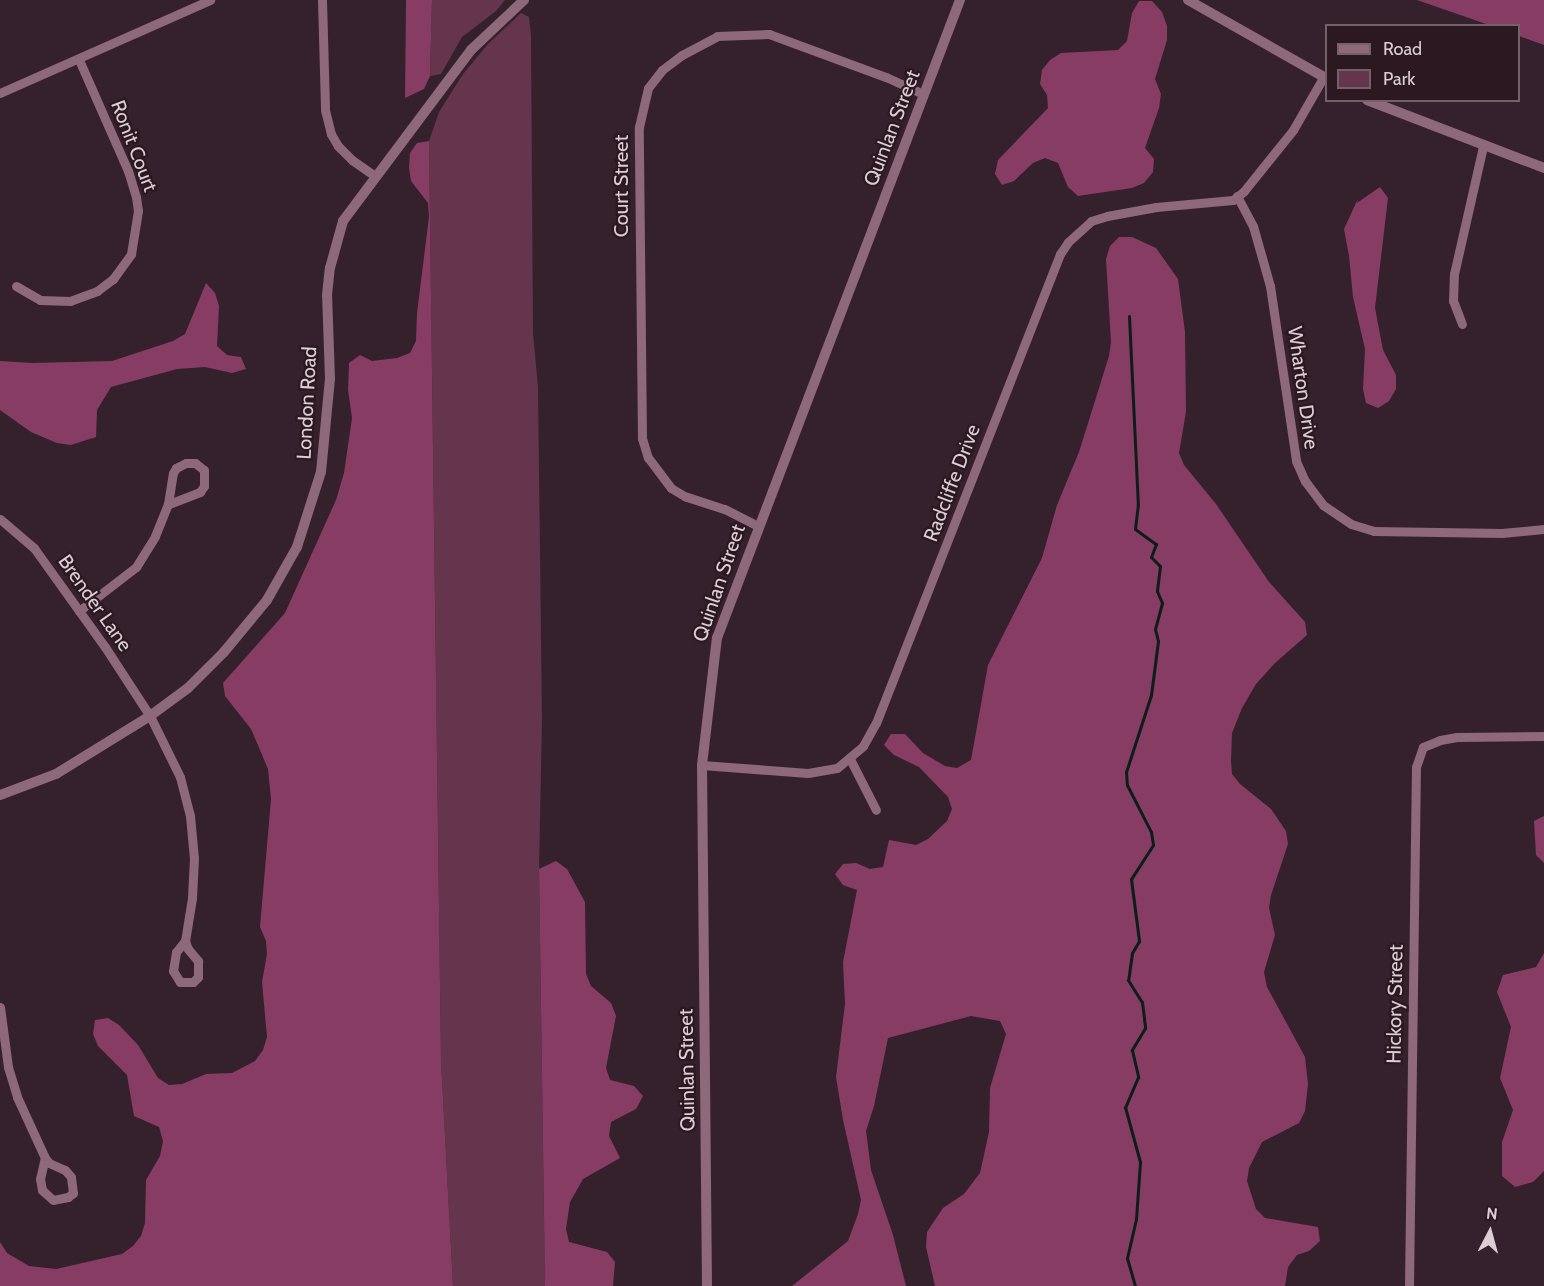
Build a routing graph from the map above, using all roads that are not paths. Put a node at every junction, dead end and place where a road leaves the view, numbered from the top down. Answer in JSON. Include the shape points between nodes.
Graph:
{"nodes":[{"id":1,"x":210,"y":0,"type":"edge"},
{"id":2,"x":321,"y":0,"type":"edge"},
{"id":3,"x":524,"y":0,"type":"edge"},
{"id":4,"x":960,"y":0,"type":"edge"},
{"id":5,"x":1188,"y":0,"type":"edge"},
{"id":6,"x":80,"y":60,"type":"junction"},
{"id":7,"x":1325,"y":77,"type":"edge"},
{"id":8,"x":0,"y":93,"type":"edge"},
{"id":9,"x":923,"y":94,"type":"junction"},
{"id":10,"x":1372,"y":102,"type":"edge"},
{"id":11,"x":1483,"y":146,"type":"junction"},
{"id":12,"x":1544,"y":168,"type":"edge"},
{"id":13,"x":375,"y":176,"type":"junction"},
{"id":14,"x":1237,"y":196,"type":"junction"},
{"id":15,"x":16,"y":286,"type":"dead end"},
{"id":16,"x":1462,"y":324,"type":"dead end"},
{"id":17,"x":168,"y":504,"type":"junction"},
{"id":18,"x":0,"y":519,"type":"edge"},
{"id":19,"x":758,"y":526,"type":"junction"},
{"id":20,"x":1544,"y":529,"type":"edge"},
{"id":21,"x":79,"y":611,"type":"junction"},
{"id":22,"x":150,"y":716,"type":"junction"},
{"id":23,"x":1544,"y":736,"type":"edge"},
{"id":24,"x":850,"y":759,"type":"junction"},
{"id":25,"x":702,"y":765,"type":"junction"},
{"id":26,"x":0,"y":795,"type":"edge"},
{"id":27,"x":876,"y":810,"type":"dead end"},
{"id":28,"x":185,"y":940,"type":"dead end"},
{"id":29,"x":0,"y":1007,"type":"edge"},
{"id":30,"x":45,"y":1158,"type":"junction"},
{"id":31,"x":707,"y":1286,"type":"edge"},
{"id":32,"x":1410,"y":1286,"type":"edge"}],
"edges":[{"from":1,"to":6,"type":"street"},
{"from":2,"to":13,"type":"street","via":[[325,110],[331,134],[352,160]]},
{"from":3,"to":13,"type":"street","name":"London Road","via":[[471,50]]},
{"from":4,"to":9,"type":"street","name":"Quinlan Street"},
{"from":5,"to":7,"type":"street"},
{"from":6,"to":8,"type":"street"},
{"from":6,"to":15,"type":"street","name":"Ronit Court","via":[[128,171],[136,197],[136,237],[131,254],[113,279],[97,291],[70,301],[40,300]]},
{"from":7,"to":14,"type":"street","via":[[1293,130]]},
{"from":9,"to":19,"type":"street","name":"Quinlan Street"},
{"from":9,"to":19,"type":"street","name":"Court Street","via":[[769,34],[717,36],[662,70],[648,88],[639,127],[642,438],[648,458],[671,488]]},
{"from":10,"to":11,"type":"street"},
{"from":11,"to":12,"type":"street"},
{"from":11,"to":16,"type":"street","via":[[1454,274],[1453,301]]},
{"from":13,"to":22,"type":"street","name":"London Road","via":[[343,221],[330,268],[327,432],[321,472],[297,547],[267,600],[230,645],[188,688]]},
{"from":14,"to":20,"type":"street","name":"Wharton Drive","via":[[1256,234],[1270,286],[1296,461],[1323,505],[1351,524],[1374,531],[1502,533]]},
{"from":14,"to":24,"type":"street","name":"Radcliffe Drive","via":[[1209,204],[1156,207],[1107,216],[1092,221],[1068,242],[876,723]]},
{"from":17,"to":17,"type":"street","via":[[200,492],[206,474],[201,466],[186,463],[176,468]]},
{"from":17,"to":21,"type":"street","via":[[136,567]]},
{"from":18,"to":21,"type":"street","name":"Brender Lane","via":[[34,548]]},
{"from":19,"to":25,"type":"street","name":"Quinlan Street","via":[[717,638]]},
{"from":21,"to":22,"type":"street","name":"Brender Lane"},
{"from":22,"to":26,"type":"street","name":"London Road","via":[[56,774]]},
{"from":22,"to":28,"type":"street","name":"Brender Lane","via":[[180,777],[190,816],[194,858]]},
{"from":23,"to":32,"type":"street","name":"Hickory Street","via":[[1445,739],[1423,747],[1416,767]]},
{"from":24,"to":25,"type":"street","name":"Radcliffe Drive","via":[[837,768],[808,773]]},
{"from":24,"to":27,"type":"street"},
{"from":25,"to":31,"type":"street","name":"Quinlan Street"},
{"from":29,"to":30,"type":"street","via":[[8,1067],[17,1098]]},
{"from":30,"to":30,"type":"street","via":[[40,1179],[42,1190],[53,1200],[68,1197],[73,1192],[71,1177]]}]}
